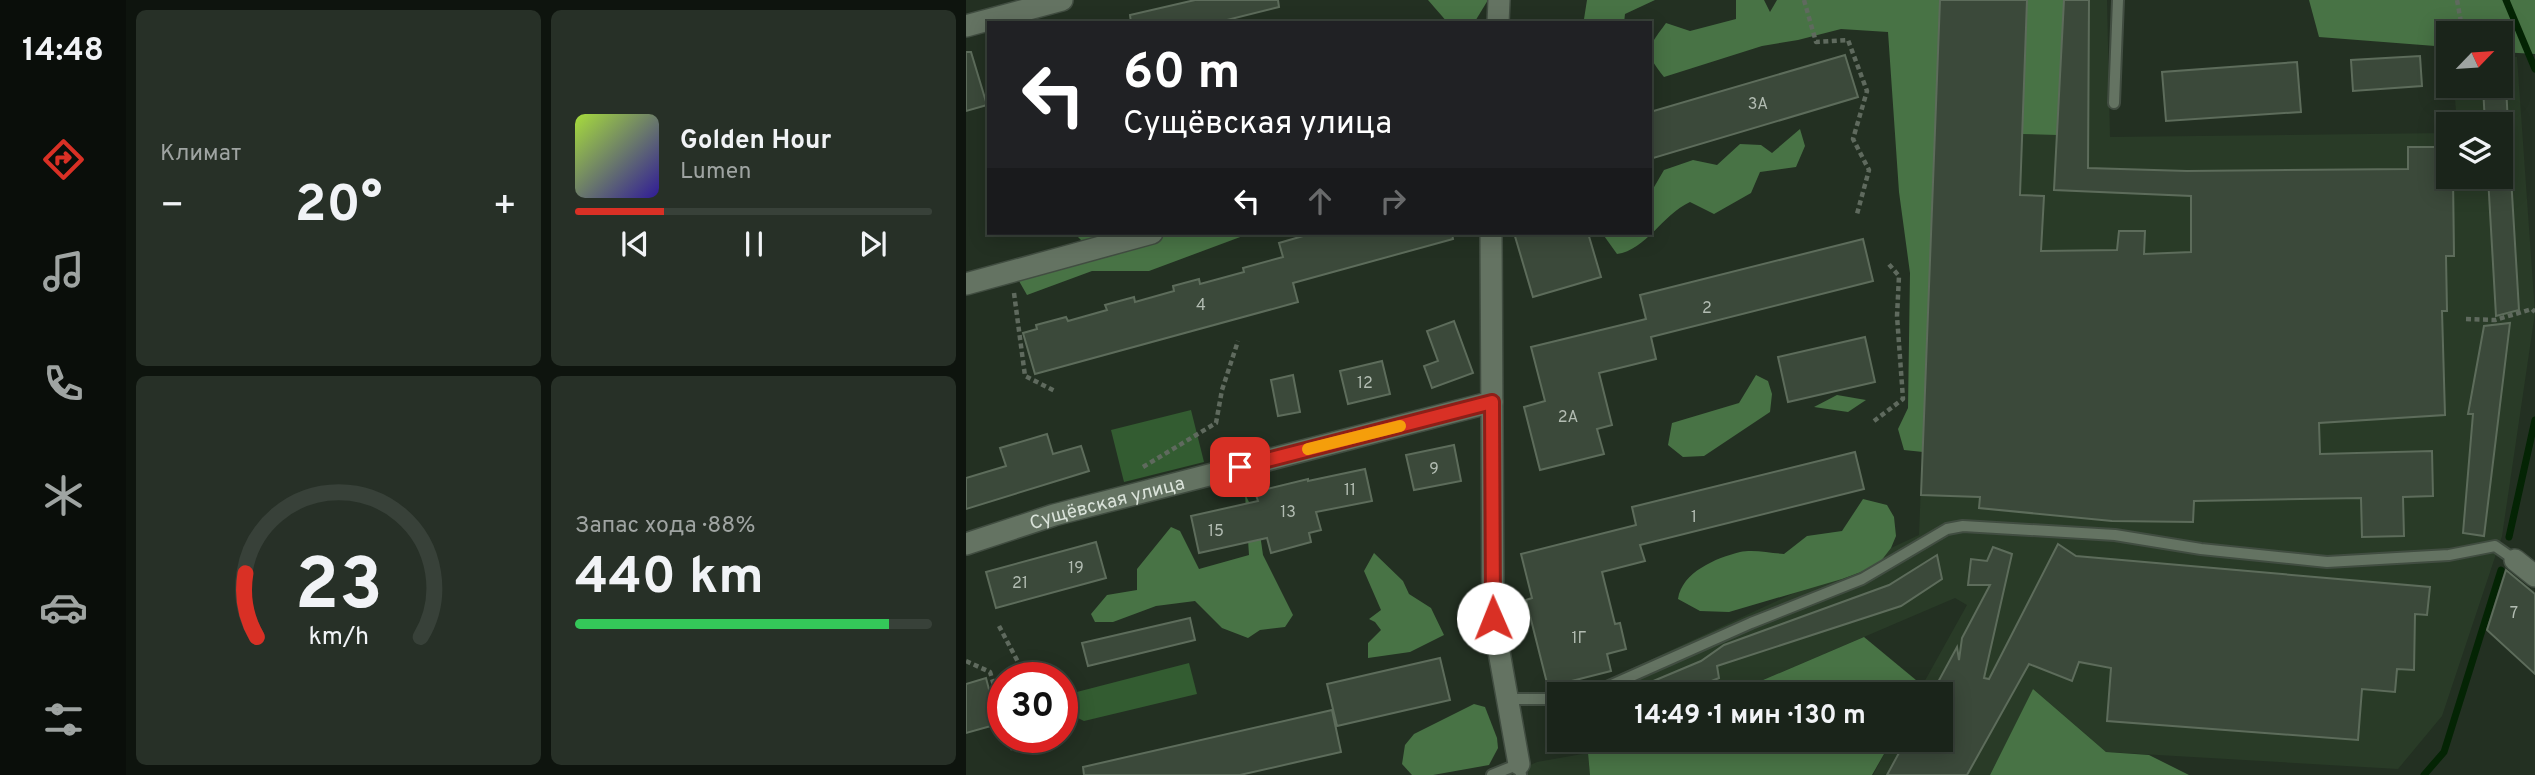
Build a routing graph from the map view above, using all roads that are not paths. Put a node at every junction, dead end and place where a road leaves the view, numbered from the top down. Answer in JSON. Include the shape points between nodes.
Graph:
{"nodes":[{"id":1,"x":1062,"y":0,"type":"edge"},
{"id":2,"x":1499,"y":0,"type":"edge"},
{"id":3,"x":2118,"y":0,"type":"edge"},
{"id":4,"x":1497,"y":21,"type":"edge"},
{"id":5,"x":966,"y":26,"type":"edge"},
{"id":6,"x":2114,"y":103,"type":"dead end"},
{"id":7,"x":1145,"y":235,"type":"edge"},
{"id":8,"x":1491,"y":235,"type":"edge"},
{"id":9,"x":966,"y":284,"type":"edge"},
{"id":10,"x":1492,"y":402,"type":"junction"},
{"id":11,"x":966,"y":544,"type":"edge"},
{"id":12,"x":2515,"y":560,"type":"joint"},
{"id":13,"x":2535,"y":576,"type":"edge"},
{"id":14,"x":1618,"y":682,"type":"edge"},
{"id":15,"x":1506,"y":699,"type":"junction"},
{"id":16,"x":1547,"y":699,"type":"edge"},
{"id":17,"x":1520,"y":769,"type":"edge"},
{"id":18,"x":1492,"y":775,"type":"edge"}],
"edges":[{"from":1,"to":5,"type":"street"},
{"from":2,"to":4,"type":"street"},
{"from":3,"to":6,"type":"lane"},
{"from":7,"to":9,"type":"street"},
{"from":8,"to":10,"type":"street"},
{"from":10,"to":11,"type":"street","name":"Сущёвская улица","via":[[1054,515]]},
{"from":10,"to":15,"type":"street","via":[[1493,618]]},
{"from":12,"to":13,"type":"street"},
{"from":12,"to":14,"type":"lane","via":[[2495,546],[2449,555],[2327,562],[2115,535],[1947,528],[1862,579]]},
{"from":15,"to":16,"type":"lane"},
{"from":15,"to":17,"type":"street"},
{"from":17,"to":18,"type":"lane"}]}
